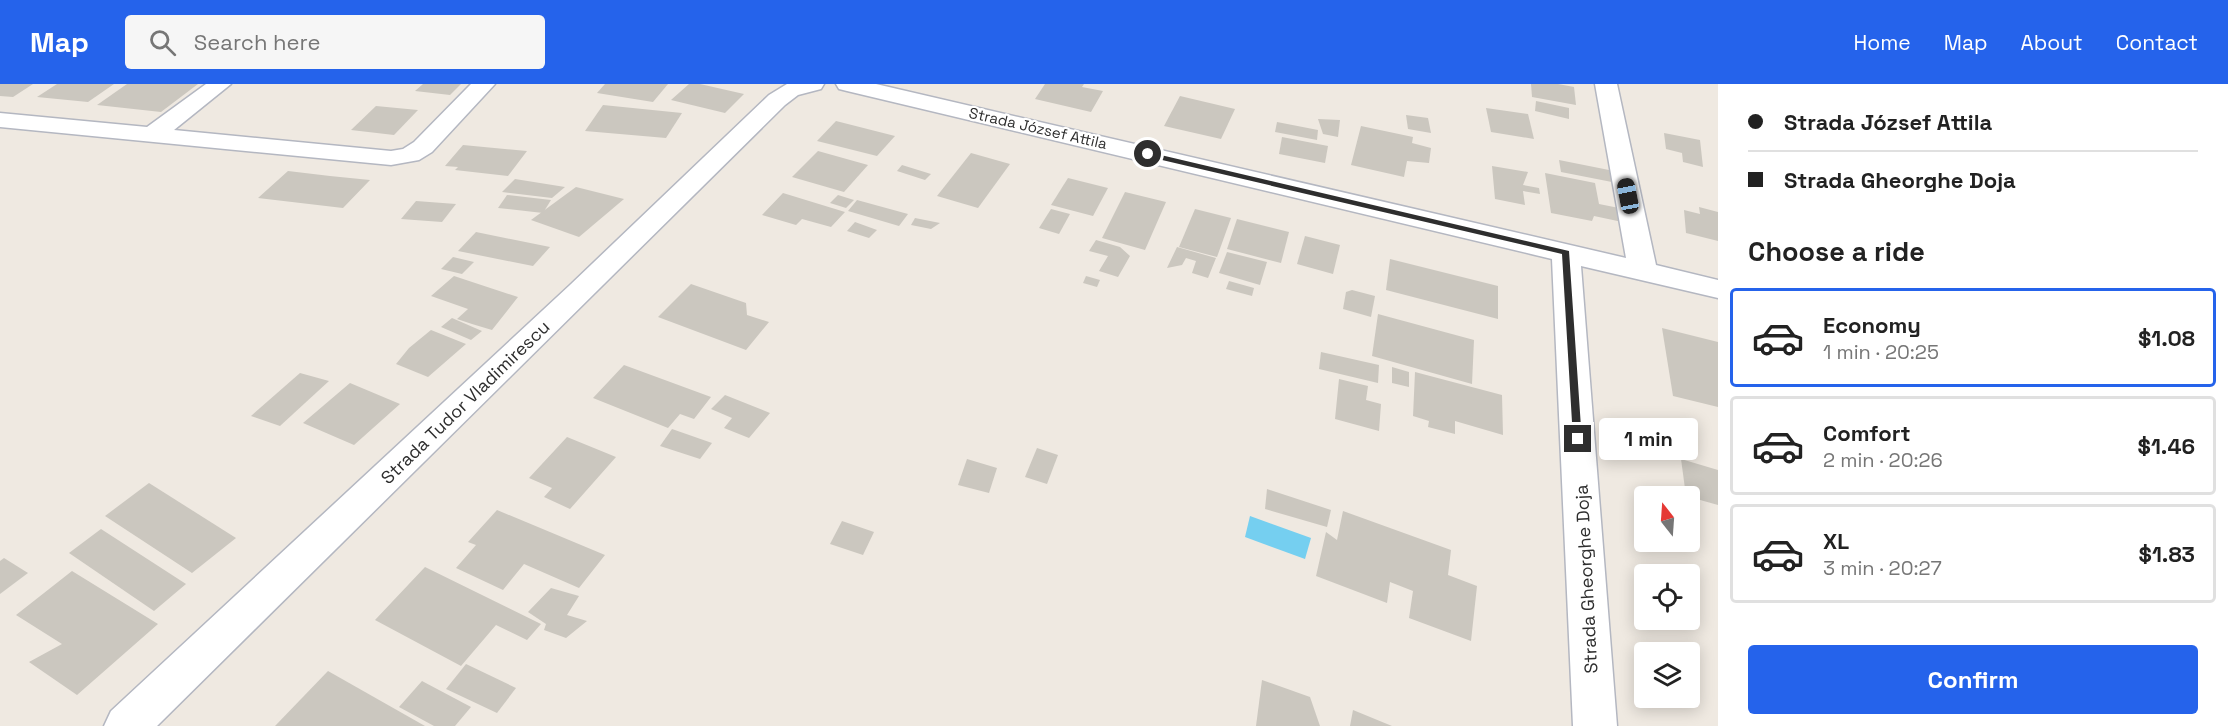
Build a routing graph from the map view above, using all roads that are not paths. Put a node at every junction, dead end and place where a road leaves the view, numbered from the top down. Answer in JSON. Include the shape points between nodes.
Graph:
{"nodes":[{"id":1,"x":220,"y":84,"type":"edge"},
{"id":2,"x":484,"y":84,"type":"edge"},
{"id":3,"x":813,"y":84,"type":"edge"},
{"id":4,"x":848,"y":84,"type":"edge"},
{"id":5,"x":1606,"y":84,"type":"edge"},
{"id":6,"x":807,"y":85,"type":"edge"},
{"id":7,"x":0,"y":120,"type":"edge"},
{"id":8,"x":153,"y":134,"type":"junction"},
{"id":9,"x":1566,"y":253,"type":"junction"},
{"id":10,"x":1643,"y":271,"type":"junction"},
{"id":11,"x":1718,"y":289,"type":"edge"},
{"id":12,"x":126,"y":726,"type":"edge"},
{"id":13,"x":1595,"y":726,"type":"edge"}],
"edges":[{"from":1,"to":8,"type":"street"},
{"from":2,"to":8,"type":"street","via":[[423,147],[410,155],[391,158]]},
{"from":3,"to":6,"type":"street"},
{"from":4,"to":9,"type":"street","name":"Strada József Attila"},
{"from":5,"to":10,"type":"street"},
{"from":6,"to":12,"type":"street","name":"Strada Tudor Vladimirescu","via":[[790,90],[777,100]]},
{"from":7,"to":8,"type":"street"},
{"from":9,"to":10,"type":"street","name":"Strada József Attila"},
{"from":9,"to":13,"type":"street","name":"Strada Gheorghe Doja"},
{"from":10,"to":11,"type":"street","name":"Strada József Attila"}]}
